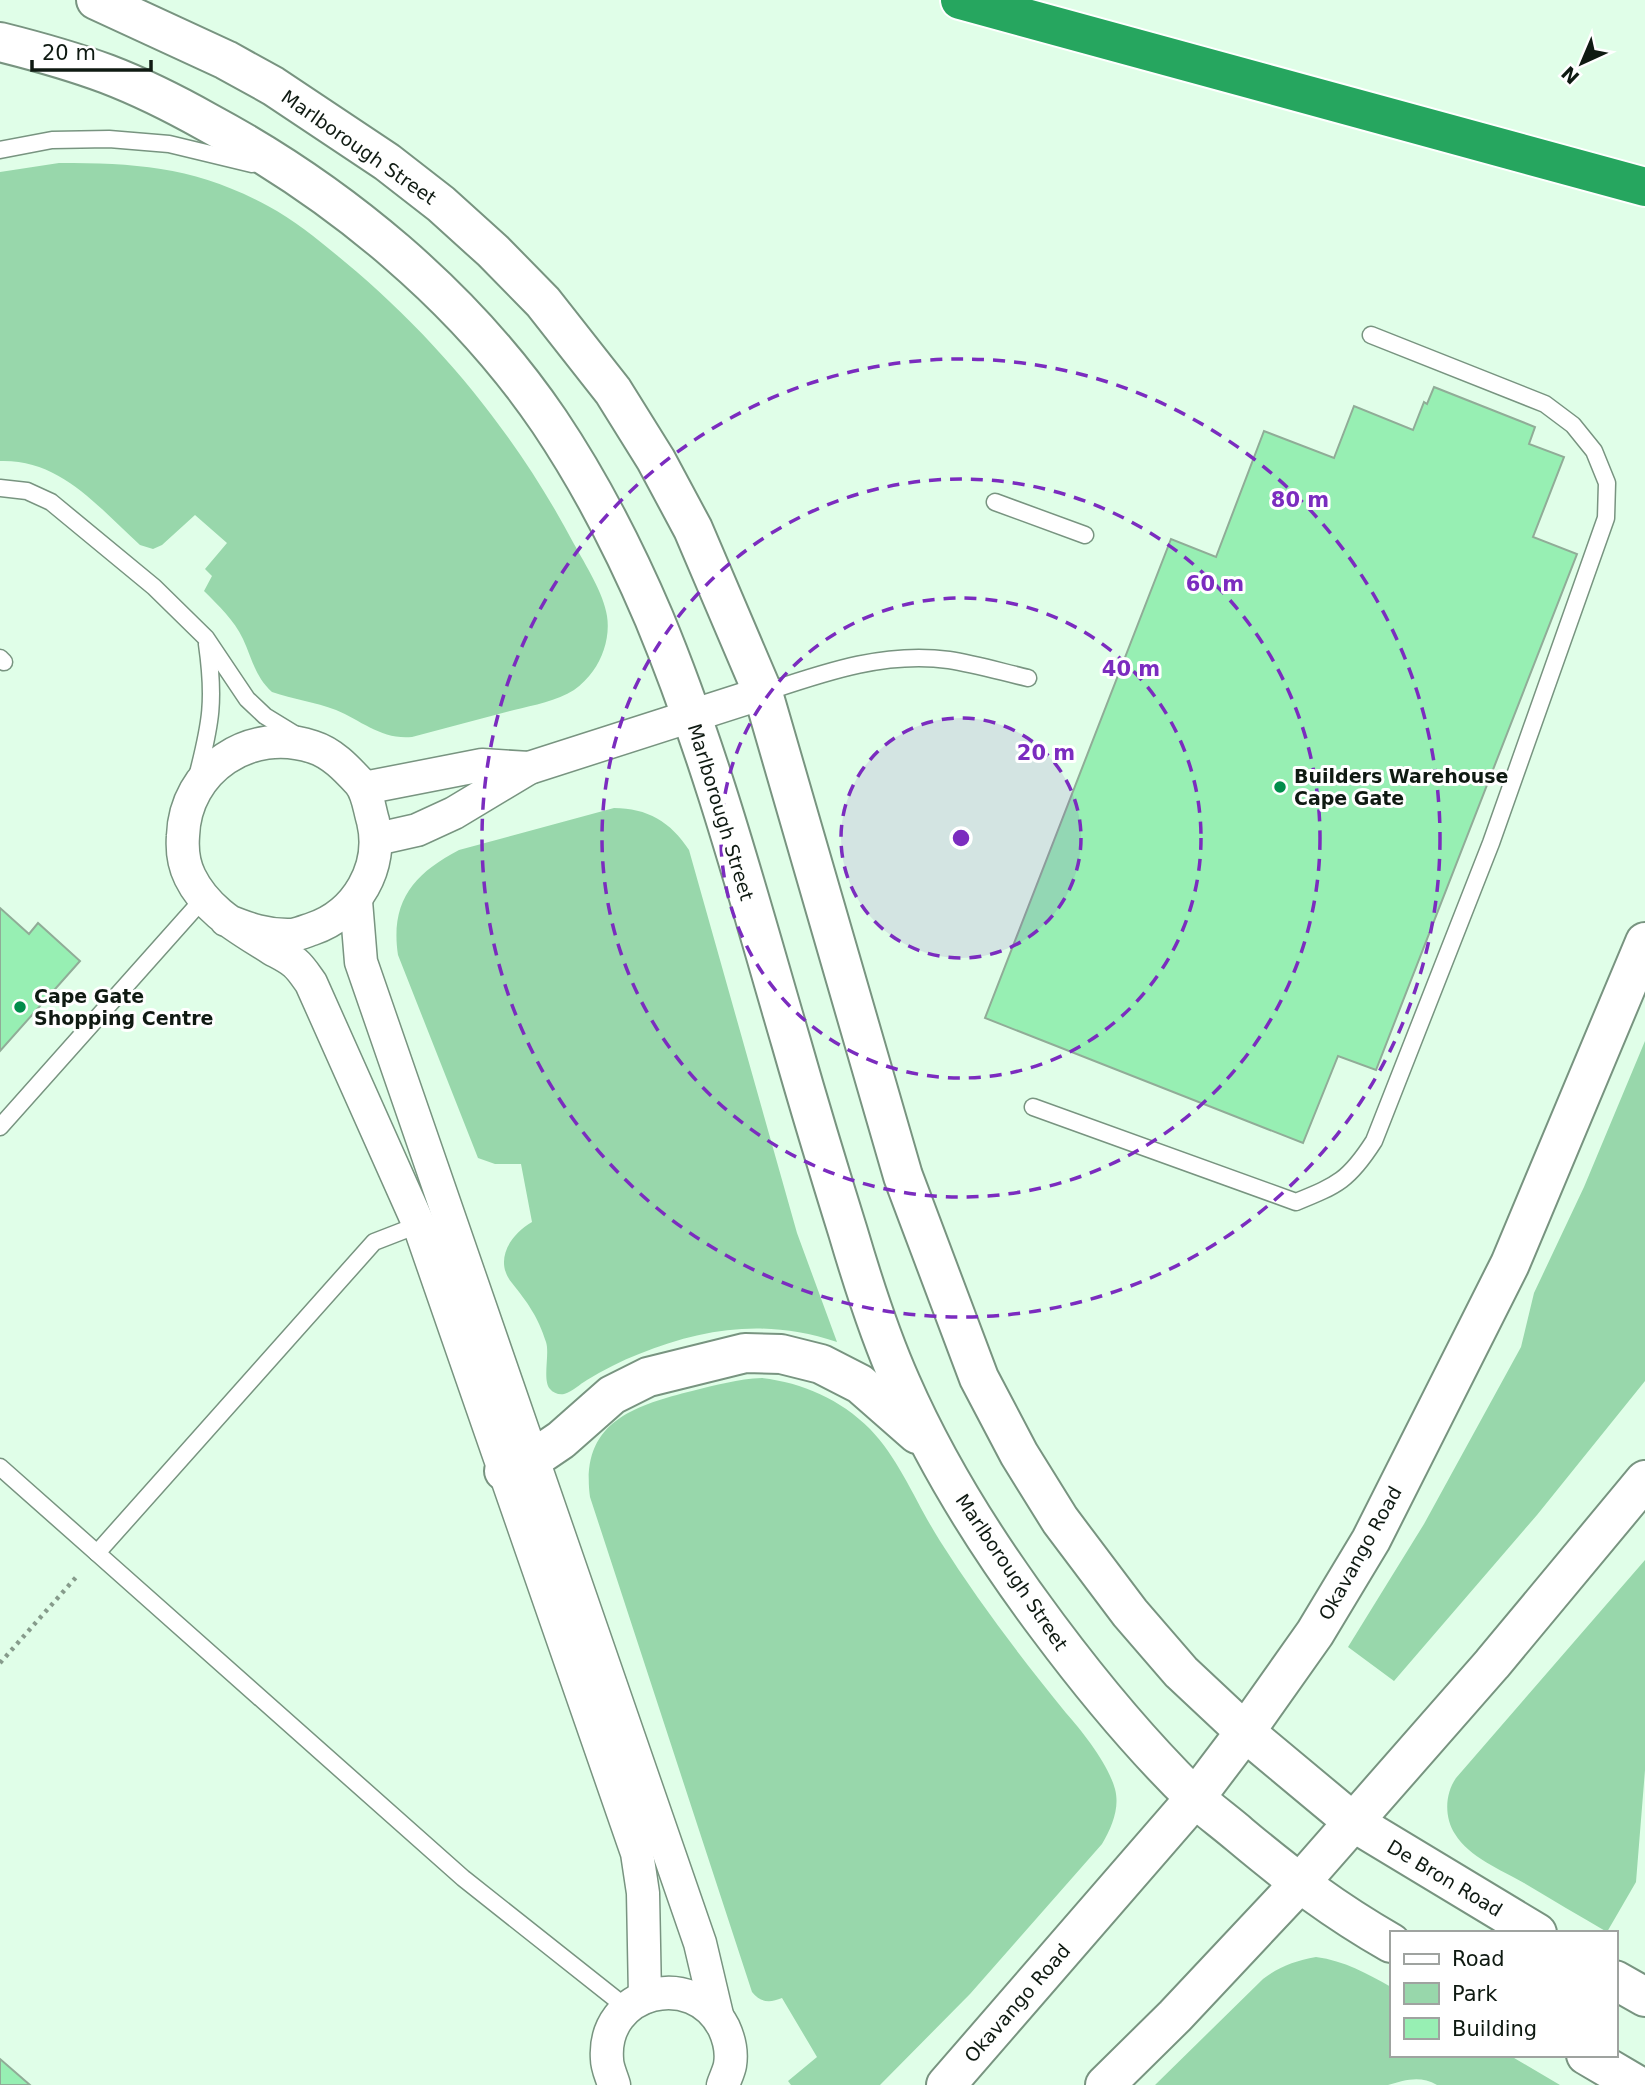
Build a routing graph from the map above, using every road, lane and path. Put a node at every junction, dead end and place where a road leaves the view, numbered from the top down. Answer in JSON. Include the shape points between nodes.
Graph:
{"nodes":[{"id":1,"x":96,"y":0,"type":"edge"},
{"id":2,"x":960,"y":0,"type":"edge"},
{"id":3,"x":0,"y":42,"type":"edge"},
{"id":4,"x":0,"y":150,"type":"edge"},
{"id":5,"x":296,"y":174,"type":"junction"},
{"id":6,"x":1645,"y":187,"type":"edge"},
{"id":7,"x":1371,"y":335,"type":"dead end"},
{"id":8,"x":0,"y":488,"type":"edge"},
{"id":9,"x":995,"y":502,"type":"dead end"},
{"id":10,"x":1085,"y":535,"type":"dead end"},
{"id":11,"x":206,"y":638,"type":"junction"},
{"id":12,"x":1028,"y":678,"type":"dead end"},
{"id":13,"x":763,"y":693,"type":"junction"},
{"id":14,"x":692,"y":716,"type":"junction"},
{"id":15,"x":315,"y":747,"type":"junction"},
{"id":16,"x":529,"y":768,"type":"junction"},
{"id":17,"x":364,"y":788,"type":"junction"},
{"id":18,"x":192,"y":793,"type":"junction"},
{"id":19,"x":377,"y":839,"type":"junction"},
{"id":20,"x":356,"y":901,"type":"junction"},
{"id":21,"x":215,"y":910,"type":"junction"},
{"id":22,"x":1645,"y":942,"type":"edge"},
{"id":23,"x":1033,"y":1107,"type":"dead end"},
{"id":24,"x":0,"y":1126,"type":"edge"},
{"id":25,"x":433,"y":1219,"type":"junction"},
{"id":26,"x":929,"y":1444,"type":"junction"},
{"id":27,"x":518,"y":1465,"type":"junction"},
{"id":28,"x":0,"y":1467,"type":"edge"},
{"id":29,"x":1645,"y":1480,"type":"edge"},
{"id":30,"x":97,"y":1553,"type":"junction"},
{"id":31,"x":0,"y":1663,"type":"edge"},
{"id":32,"x":1245,"y":1732,"type":"junction"},
{"id":33,"x":1195,"y":1798,"type":"junction"},
{"id":34,"x":1353,"y":1822,"type":"junction"},
{"id":35,"x":1299,"y":1884,"type":"junction"},
{"id":36,"x":1534,"y":1931,"type":"edge"},
{"id":37,"x":1390,"y":1942,"type":"edge"},
{"id":38,"x":1617,"y":1981,"type":"edge"},
{"id":39,"x":1645,"y":1997,"type":"edge"},
{"id":40,"x":636,"y":2002,"type":"junction"},
{"id":41,"x":717,"y":2015,"type":"junction"},
{"id":42,"x":1589,"y":2057,"type":"edge"},
{"id":43,"x":604,"y":2077,"type":"edge"},
{"id":44,"x":1108,"y":2083,"type":"edge"},
{"id":45,"x":723,"y":2085,"type":"edge"},
{"id":46,"x":946,"y":2085,"type":"edge"},
{"id":47,"x":1637,"y":2085,"type":"edge"}],
"edges":[{"from":1,"to":13,"type":"street","name":"Marlborough Street","via":[[273,86],[387,162],[441,204],[543,302],[613,391],[656,460],[693,529]]},
{"from":2,"to":6,"type":"highway"},
{"from":3,"to":5,"type":"street","name":"Marlborough Street","via":[[111,75],[174,104]]},
{"from":4,"to":5,"type":"lane","via":[[52,140],[109,139],[169,144]]},
{"from":5,"to":14,"type":"street","name":"Marlborough Street","via":[[365,224],[431,284],[495,351],[548,420],[608,522],[653,615]]},
{"from":7,"to":23,"type":"lane","via":[[1545,404],[1573,425],[1594,451],[1606,484],[1602,531],[1491,843],[1374,1141],[1343,1180],[1296,1202]]},
{"from":8,"to":11,"type":"lane","via":[[27,491],[51,502],[154,587]]},
{"from":9,"to":10,"type":"lane"},
{"from":11,"to":15,"type":"lane","via":[[247,699],[265,716]]},
{"from":11,"to":18,"type":"lane","via":[[212,709]]},
{"from":12,"to":13,"type":"lane","via":[[948,660],[898,659],[865,662]]},
{"from":13,"to":14,"type":"street"},
{"from":13,"to":32,"type":"street","name":"Marlborough Street","via":[[903,1176],[979,1378],[1060,1520],[1114,1592],[1181,1672]]},
{"from":14,"to":16,"type":"street"},
{"from":14,"to":26,"type":"street","name":"Marlborough Street","via":[[869,1300]]},
{"from":15,"to":17,"type":"street","via":[[339,761]]},
{"from":15,"to":18,"type":"street","via":[[259,742],[232,752],[209,770]]},
{"from":16,"to":17,"type":"street","via":[[482,765]]},
{"from":16,"to":19,"type":"street","via":[[454,813],[417,830]]},
{"from":17,"to":19,"type":"street"},
{"from":18,"to":21,"type":"street","via":[[183,820],[183,848],[189,875]]},
{"from":19,"to":20,"type":"street","via":[[372,872]]},
{"from":20,"to":21,"type":"street","via":[[328,924],[295,935],[259,934]]},
{"from":20,"to":25,"type":"street","via":[[361,962]]},
{"from":21,"to":24,"type":"lane"},
{"from":21,"to":25,"type":"street","via":[[295,962],[311,983]]},
{"from":22,"to":32,"type":"street","name":"Okavango Road","via":[[1510,1264],[1371,1540],[1315,1633]]},
{"from":25,"to":27,"type":"street"},
{"from":25,"to":30,"type":"lane","via":[[374,1242]]},
{"from":26,"to":27,"type":"street","via":[[860,1384],[821,1364],[781,1354],[745,1353],[648,1377],[611,1395],[561,1440]]},
{"from":26,"to":33,"type":"street","name":"Marlborough Street","via":[[984,1536],[1076,1665]]},
{"from":27,"to":40,"type":"street","via":[[637,1853],[643,1893]]},
{"from":27,"to":41,"type":"street","via":[[700,1943]]},
{"from":28,"to":30,"type":"lane"},
{"from":29,"to":34,"type":"street"},
{"from":30,"to":31,"type":"path"},
{"from":30,"to":40,"type":"lane","via":[[463,1878]]},
{"from":32,"to":33,"type":"street","name":"Okavango Road"},
{"from":32,"to":34,"type":"street","name":"De Bron Road"},
{"from":33,"to":35,"type":"street","name":"Marlborough Street"},
{"from":33,"to":46,"type":"street","name":"Okavango Road"},
{"from":34,"to":35,"type":"street"},
{"from":34,"to":36,"type":"street","name":"De Bron Road"},
{"from":35,"to":37,"type":"street"},
{"from":35,"to":44,"type":"street"},
{"from":38,"to":39,"type":"street"},
{"from":40,"to":41,"type":"street","via":[[664,1992],[684,1994]]},
{"from":40,"to":43,"type":"street","via":[[614,2023]]},
{"from":41,"to":45,"type":"street","via":[[729,2038],[730,2064]]},
{"from":42,"to":47,"type":"street"}]}
